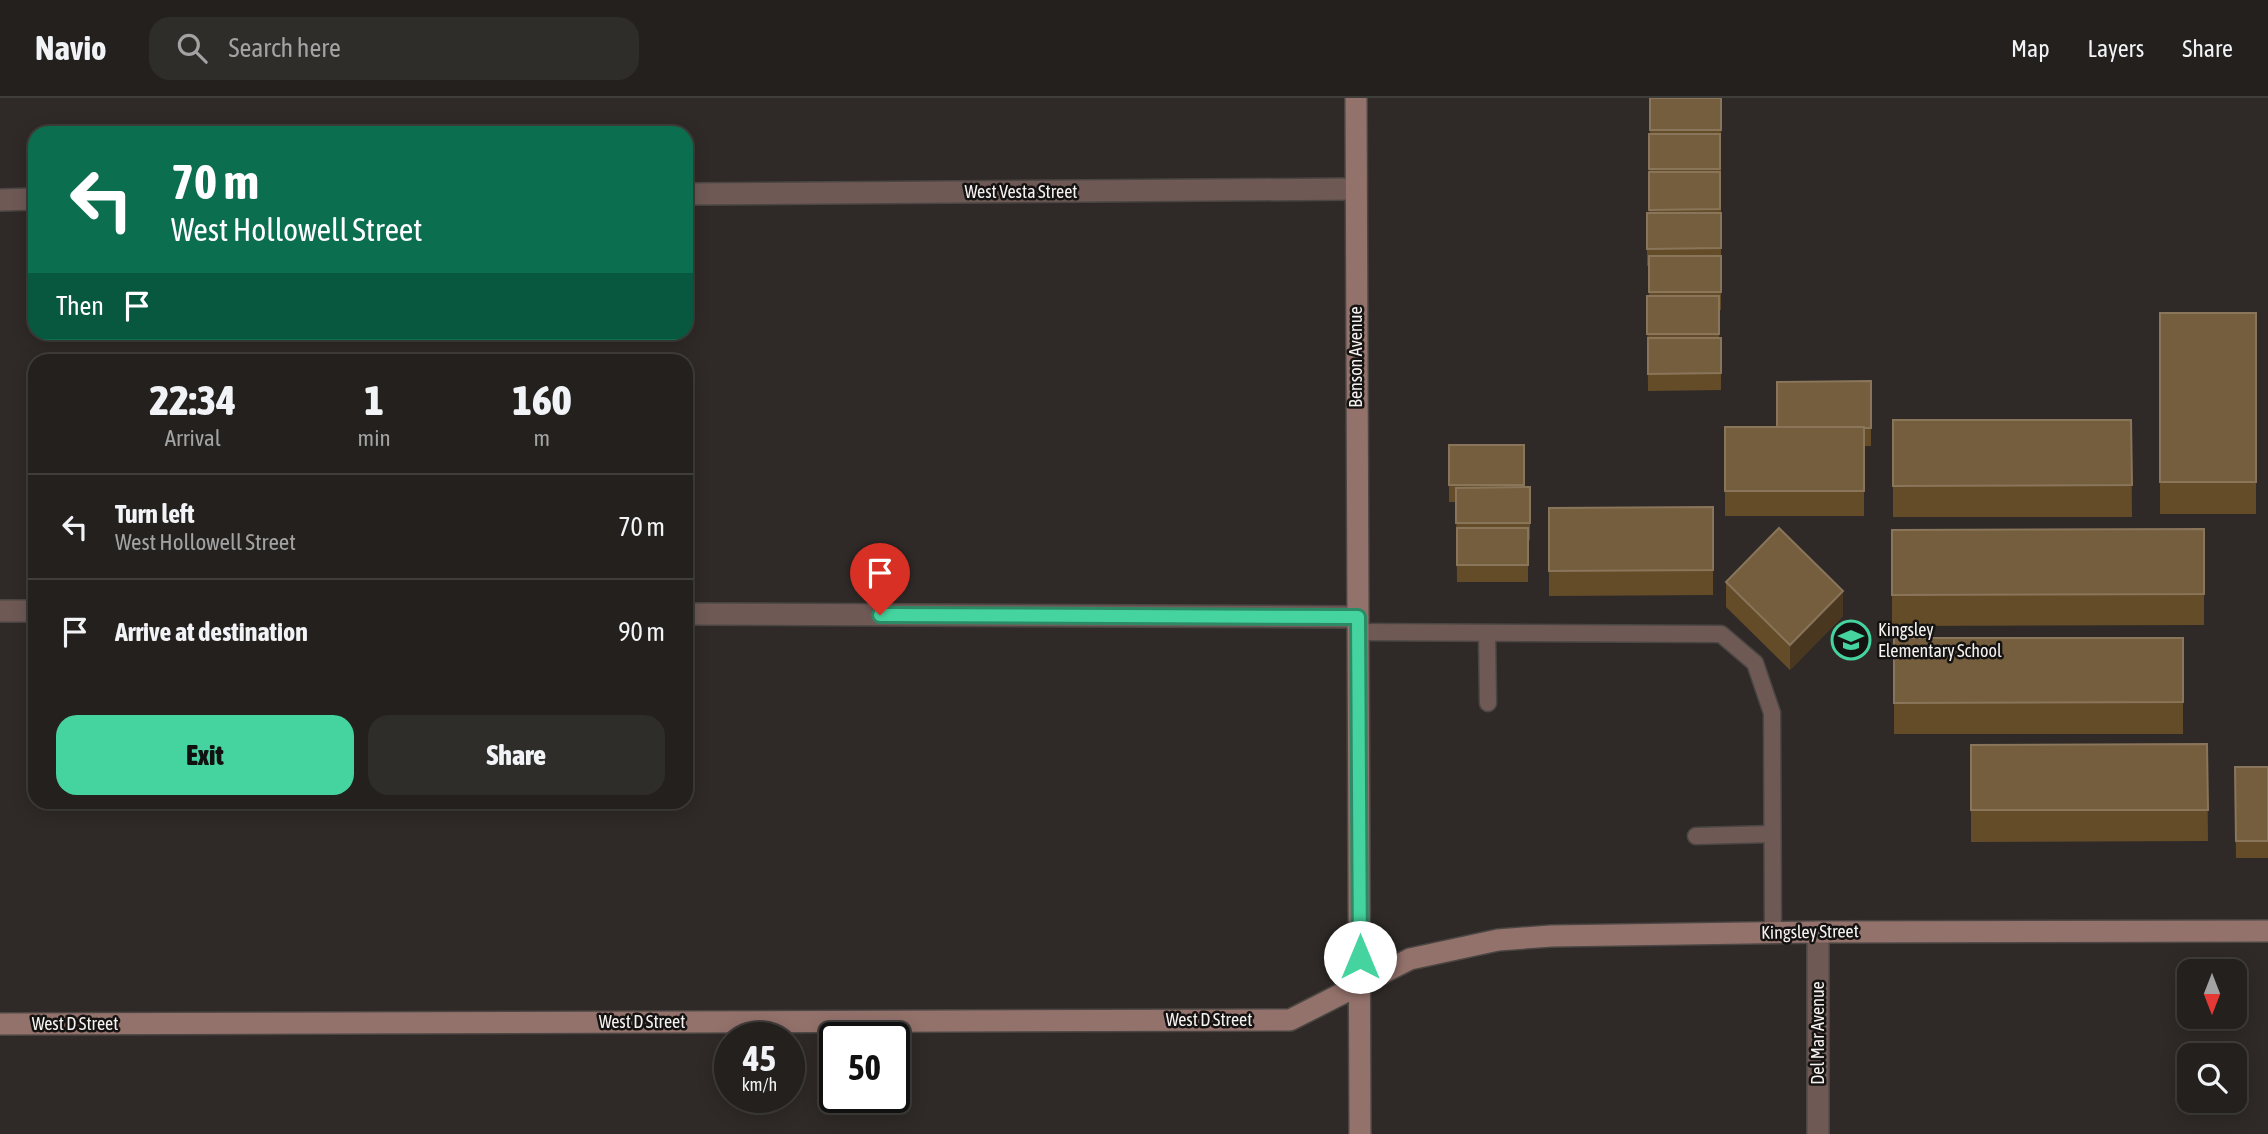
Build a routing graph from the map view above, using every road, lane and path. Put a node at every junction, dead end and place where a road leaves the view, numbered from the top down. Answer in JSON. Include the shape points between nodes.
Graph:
{"nodes":[{"id":1,"x":1356,"y":98,"type":"edge"},
{"id":2,"x":1355,"y":189,"type":"junction"},
{"id":3,"x":693,"y":194,"type":"edge"},
{"id":4,"x":0,"y":200,"type":"edge"},
{"id":5,"x":28,"y":200,"type":"edge"},
{"id":6,"x":0,"y":611,"type":"edge"},
{"id":7,"x":28,"y":611,"type":"edge"},
{"id":8,"x":693,"y":614,"type":"edge"},
{"id":9,"x":1358,"y":624,"type":"junction"},
{"id":10,"x":1487,"y":633,"type":"junction"},
{"id":11,"x":1488,"y":703,"type":"dead end"},
{"id":12,"x":1772,"y":834,"type":"junction"},
{"id":13,"x":1696,"y":836,"type":"dead end"},
{"id":14,"x":2268,"y":931,"type":"edge"},
{"id":15,"x":1818,"y":932,"type":"junction"},
{"id":16,"x":1773,"y":933,"type":"junction"},
{"id":17,"x":1360,"y":984,"type":"junction"},
{"id":18,"x":0,"y":1024,"type":"edge"},
{"id":19,"x":1360,"y":1134,"type":"edge"},
{"id":20,"x":1818,"y":1134,"type":"edge"}],
"edges":[{"from":1,"to":2,"type":"main road","name":"Benson Avenue"},
{"from":2,"to":3,"type":"street","name":"West Vesta Street"},
{"from":2,"to":9,"type":"main road","name":"Benson Avenue"},
{"from":4,"to":5,"type":"street"},
{"from":6,"to":7,"type":"street"},
{"from":8,"to":9,"type":"street"},
{"from":9,"to":10,"type":"lane"},
{"from":9,"to":17,"type":"main road","name":"Benson Avenue"},
{"from":10,"to":11,"type":"lane"},
{"from":10,"to":12,"type":"lane","via":[[1721,634],[1755,663],[1772,713]]},
{"from":12,"to":13,"type":"lane"},
{"from":12,"to":16,"type":"lane"},
{"from":14,"to":15,"type":"main road","name":"Kingsley Street"},
{"from":15,"to":16,"type":"main road","name":"Kingsley Street"},
{"from":15,"to":20,"type":"street","name":"Del Mar Avenue"},
{"from":16,"to":17,"type":"main road","name":"Kingsley Street","via":[[1498,940],[1410,959]]},
{"from":17,"to":18,"type":"main road","name":"West D Street","via":[[1290,1020]]},
{"from":17,"to":19,"type":"main road","name":"Benson Avenue"}]}
